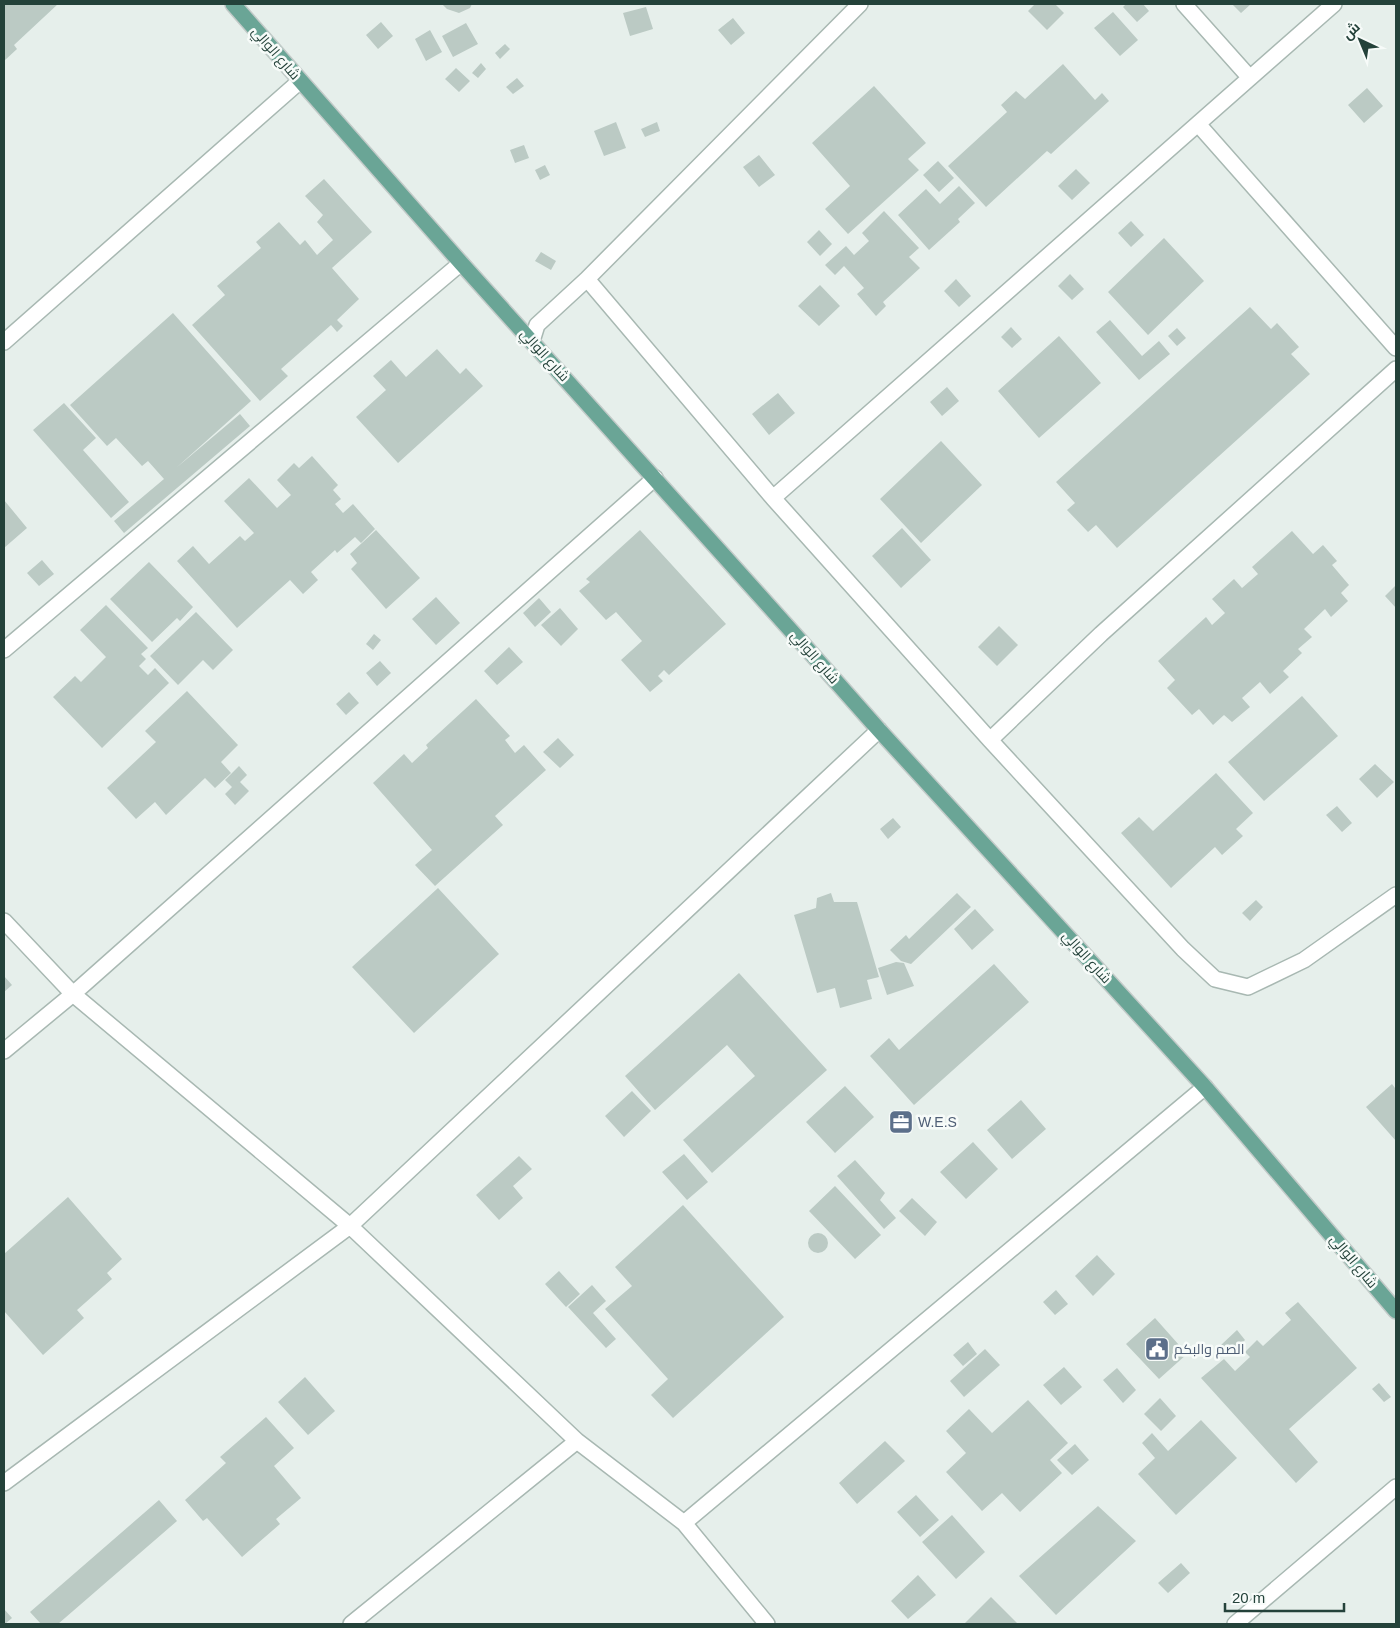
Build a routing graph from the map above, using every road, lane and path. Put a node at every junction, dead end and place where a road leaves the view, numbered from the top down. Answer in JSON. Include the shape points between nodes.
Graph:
{"nodes":[{"id":1,"x":233,"y":4,"type":"edge"},
{"id":2,"x":860,"y":4,"type":"edge"},
{"id":3,"x":1184,"y":4,"type":"edge"},
{"id":4,"x":1334,"y":4,"type":"edge"},
{"id":5,"x":1250,"y":78,"type":"junction"},
{"id":6,"x":300,"y":81,"type":"junction"},
{"id":7,"x":1198,"y":124,"type":"junction"},
{"id":8,"x":461,"y":263,"type":"junction"},
{"id":9,"x":587,"y":278,"type":"junction"},
{"id":10,"x":532,"y":341,"type":"junction"},
{"id":11,"x":4,"y":342,"type":"edge"},
{"id":12,"x":1396,"y":348,"type":"edge"},
{"id":13,"x":1396,"y":370,"type":"edge"},
{"id":14,"x":655,"y":478,"type":"junction"},
{"id":15,"x":773,"y":498,"type":"junction"},
{"id":16,"x":4,"y":650,"type":"edge"},
{"id":17,"x":879,"y":730,"type":"junction"},
{"id":18,"x":990,"y":740,"type":"junction"},
{"id":19,"x":1396,"y":895,"type":"edge"},
{"id":20,"x":4,"y":921,"type":"edge"},
{"id":21,"x":73,"y":994,"type":"junction"},
{"id":22,"x":4,"y":1050,"type":"edge"},
{"id":23,"x":1205,"y":1087,"type":"junction"},
{"id":24,"x":350,"y":1226,"type":"junction"},
{"id":25,"x":1396,"y":1311,"type":"edge"},
{"id":26,"x":577,"y":1441,"type":"junction"},
{"id":27,"x":4,"y":1483,"type":"edge"},
{"id":28,"x":1396,"y":1487,"type":"edge"},
{"id":29,"x":684,"y":1523,"type":"junction"},
{"id":30,"x":350,"y":1624,"type":"edge"},
{"id":31,"x":767,"y":1624,"type":"edge"},
{"id":32,"x":1235,"y":1624,"type":"edge"}],
"edges":[{"from":1,"to":6,"type":"main road","name":"شارع الوالي"},
{"from":2,"to":9,"type":"street"},
{"from":3,"to":5,"type":"street"},
{"from":4,"to":5,"type":"street"},
{"from":5,"to":7,"type":"street"},
{"from":6,"to":8,"type":"main road","name":"شارع الوالي"},
{"from":6,"to":11,"type":"street"},
{"from":7,"to":12,"type":"street"},
{"from":7,"to":15,"type":"street"},
{"from":8,"to":10,"type":"main road","name":"شارع الوالي"},
{"from":8,"to":16,"type":"street"},
{"from":9,"to":10,"type":"street","via":[[538,326]]},
{"from":9,"to":15,"type":"street"},
{"from":10,"to":14,"type":"main road","name":"شارع الوالي"},
{"from":13,"to":18,"type":"street","via":[[1101,634]]},
{"from":14,"to":17,"type":"main road","name":"شارع الوالي"},
{"from":14,"to":21,"type":"street"},
{"from":15,"to":18,"type":"street"},
{"from":17,"to":23,"type":"main road","name":"شارع الوالي"},
{"from":17,"to":24,"type":"street"},
{"from":18,"to":19,"type":"street","via":[[1215,980],[1248,987],[1304,960]]},
{"from":20,"to":21,"type":"street"},
{"from":21,"to":22,"type":"street"},
{"from":21,"to":24,"type":"street"},
{"from":23,"to":25,"type":"main road","name":"شارع الوالي"},
{"from":23,"to":29,"type":"street"},
{"from":24,"to":26,"type":"street"},
{"from":24,"to":27,"type":"street"},
{"from":26,"to":29,"type":"street"},
{"from":26,"to":30,"type":"street"},
{"from":28,"to":32,"type":"street"},
{"from":29,"to":31,"type":"street"}]}
